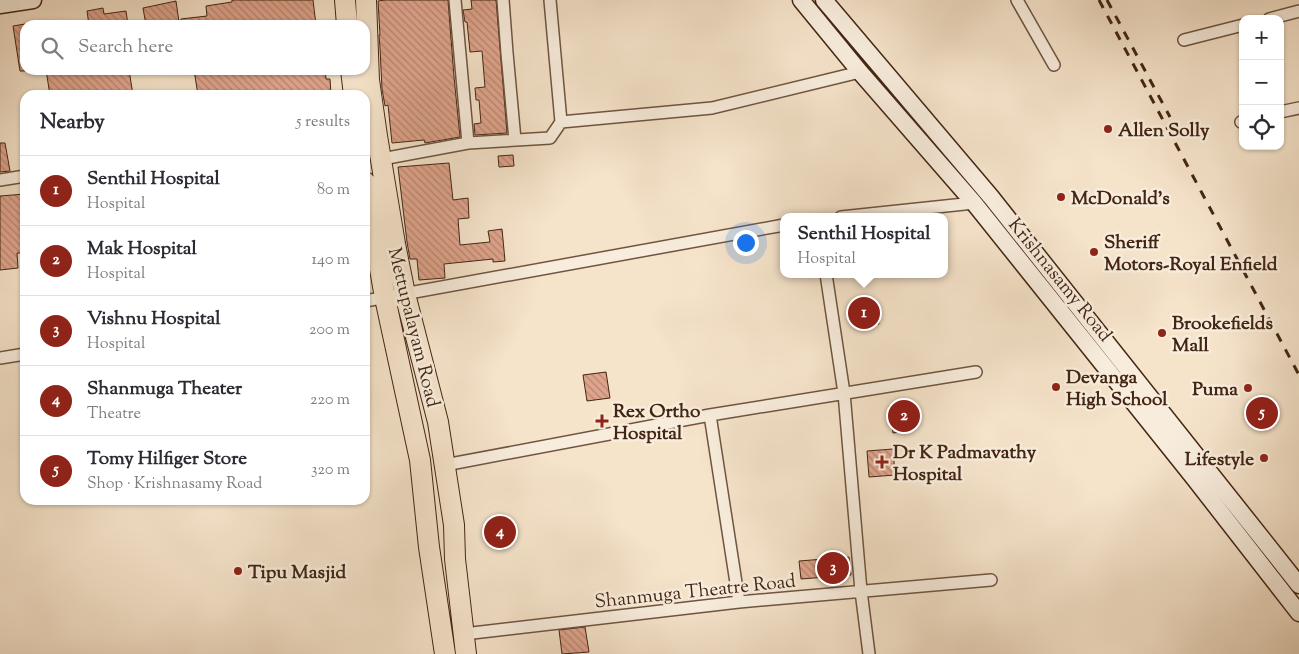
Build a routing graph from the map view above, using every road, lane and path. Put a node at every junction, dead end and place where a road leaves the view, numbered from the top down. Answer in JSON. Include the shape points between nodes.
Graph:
{"nodes":[{"id":1,"x":33,"y":0,"type":"edge"},
{"id":2,"x":345,"y":0,"type":"edge"},
{"id":3,"x":366,"y":0,"type":"edge"},
{"id":4,"x":456,"y":0,"type":"edge"},
{"id":5,"x":503,"y":0,"type":"edge"},
{"id":6,"x":550,"y":0,"type":"edge"},
{"id":7,"x":802,"y":0,"type":"edge"},
{"id":8,"x":824,"y":0,"type":"edge"},
{"id":9,"x":1017,"y":0,"type":"edge"},
{"id":10,"x":0,"y":5,"type":"edge"},
{"id":11,"x":1299,"y":11,"type":"edge"},
{"id":12,"x":1284,"y":15,"type":"edge"},
{"id":13,"x":347,"y":20,"type":"edge"},
{"id":14,"x":367,"y":20,"type":"edge"},
{"id":15,"x":1239,"y":26,"type":"edge"},
{"id":16,"x":1184,"y":40,"type":"dead end"},
{"id":17,"x":1054,"y":65,"type":"dead end"},
{"id":18,"x":860,"y":72,"type":"junction"},
{"id":19,"x":352,"y":75,"type":"edge"},
{"id":20,"x":369,"y":75,"type":"edge"},
{"id":21,"x":353,"y":90,"type":"edge"},
{"id":22,"x":1299,"y":108,"type":"edge"},
{"id":23,"x":1284,"y":111,"type":"edge"},
{"id":24,"x":562,"y":122,"type":"junction"},
{"id":25,"x":515,"y":140,"type":"junction"},
{"id":26,"x":468,"y":143,"type":"junction"},
{"id":27,"x":382,"y":159,"type":"junction"},
{"id":28,"x":20,"y":177,"type":"edge"},
{"id":29,"x":0,"y":180,"type":"edge"},
{"id":30,"x":370,"y":201,"type":"edge"},
{"id":31,"x":974,"y":203,"type":"junction"},
{"id":32,"x":879,"y":213,"type":"edge"},
{"id":33,"x":780,"y":226,"type":"edge"},
{"id":34,"x":827,"y":278,"type":"edge"},
{"id":35,"x":395,"y":296,"type":"junction"},
{"id":36,"x":370,"y":300,"type":"edge"},
{"id":37,"x":20,"y":355,"type":"edge"},
{"id":38,"x":0,"y":358,"type":"edge"},
{"id":39,"x":976,"y":372,"type":"dead end"},
{"id":40,"x":844,"y":394,"type":"junction"},
{"id":41,"x":710,"y":415,"type":"junction"},
{"id":42,"x":444,"y":464,"type":"junction"},
{"id":43,"x":991,"y":580,"type":"dead end"},
{"id":44,"x":1299,"y":585,"type":"edge"},
{"id":45,"x":861,"y":591,"type":"junction"},
{"id":46,"x":739,"y":602,"type":"junction"},
{"id":47,"x":1299,"y":613,"type":"edge"},
{"id":48,"x":464,"y":634,"type":"junction"},
{"id":49,"x":445,"y":654,"type":"edge"},
{"id":50,"x":466,"y":654,"type":"edge"},
{"id":51,"x":869,"y":654,"type":"edge"}],
"edges":[{"from":1,"to":10,"type":"main road"},
{"from":2,"to":13,"type":"highway"},
{"from":3,"to":14,"type":"highway","name":"Mettupalayam Road"},
{"from":4,"to":26,"type":"street"},
{"from":5,"to":25,"type":"street"},
{"from":6,"to":24,"type":"street"},
{"from":7,"to":18,"type":"main road","name":"Krishnasamy Road"},
{"from":8,"to":44,"type":"main road","via":[[991,197]]},
{"from":9,"to":17,"type":"street"},
{"from":11,"to":12,"type":"street"},
{"from":15,"to":16,"type":"street"},
{"from":18,"to":24,"type":"street","via":[[712,108]]},
{"from":18,"to":31,"type":"main road","name":"Krishnasamy Road"},
{"from":19,"to":21,"type":"highway"},
{"from":20,"to":27,"type":"highway","name":"Mettupalayam Road"},
{"from":22,"to":23,"type":"street"},
{"from":24,"to":25,"type":"street","via":[[550,138]]},
{"from":25,"to":26,"type":"street"},
{"from":26,"to":27,"type":"street"},
{"from":27,"to":35,"type":"highway","name":"Mettupalayam Road","via":[[395,244]]},
{"from":28,"to":29,"type":"street"},
{"from":30,"to":35,"type":"highway","name":"Mettupalayam Road"},
{"from":31,"to":32,"type":"street"},
{"from":31,"to":47,"type":"main road","name":"Krishnasamy Road"},
{"from":33,"to":35,"type":"street"},
{"from":34,"to":40,"type":"street"},
{"from":35,"to":36,"type":"street"},
{"from":35,"to":42,"type":"highway","name":"Mettupalayam Road","via":[[438,422]]},
{"from":35,"to":49,"type":"highway","name":"Mettupalayam Road"},
{"from":37,"to":38,"type":"street"},
{"from":39,"to":40,"type":"street"},
{"from":40,"to":41,"type":"street"},
{"from":40,"to":45,"type":"street"},
{"from":41,"to":42,"type":"street"},
{"from":41,"to":46,"type":"street"},
{"from":42,"to":48,"type":"highway","name":"Mettupalayam Road","via":[[454,525]]},
{"from":43,"to":45,"type":"street","name":"Shanmuga Theatre Road"},
{"from":45,"to":46,"type":"street","name":"Shanmuga Theatre Road"},
{"from":45,"to":51,"type":"street"},
{"from":46,"to":48,"type":"street","name":"Shanmuga Theatre Road"},
{"from":48,"to":50,"type":"highway","name":"Mettupalayam Road"}]}
